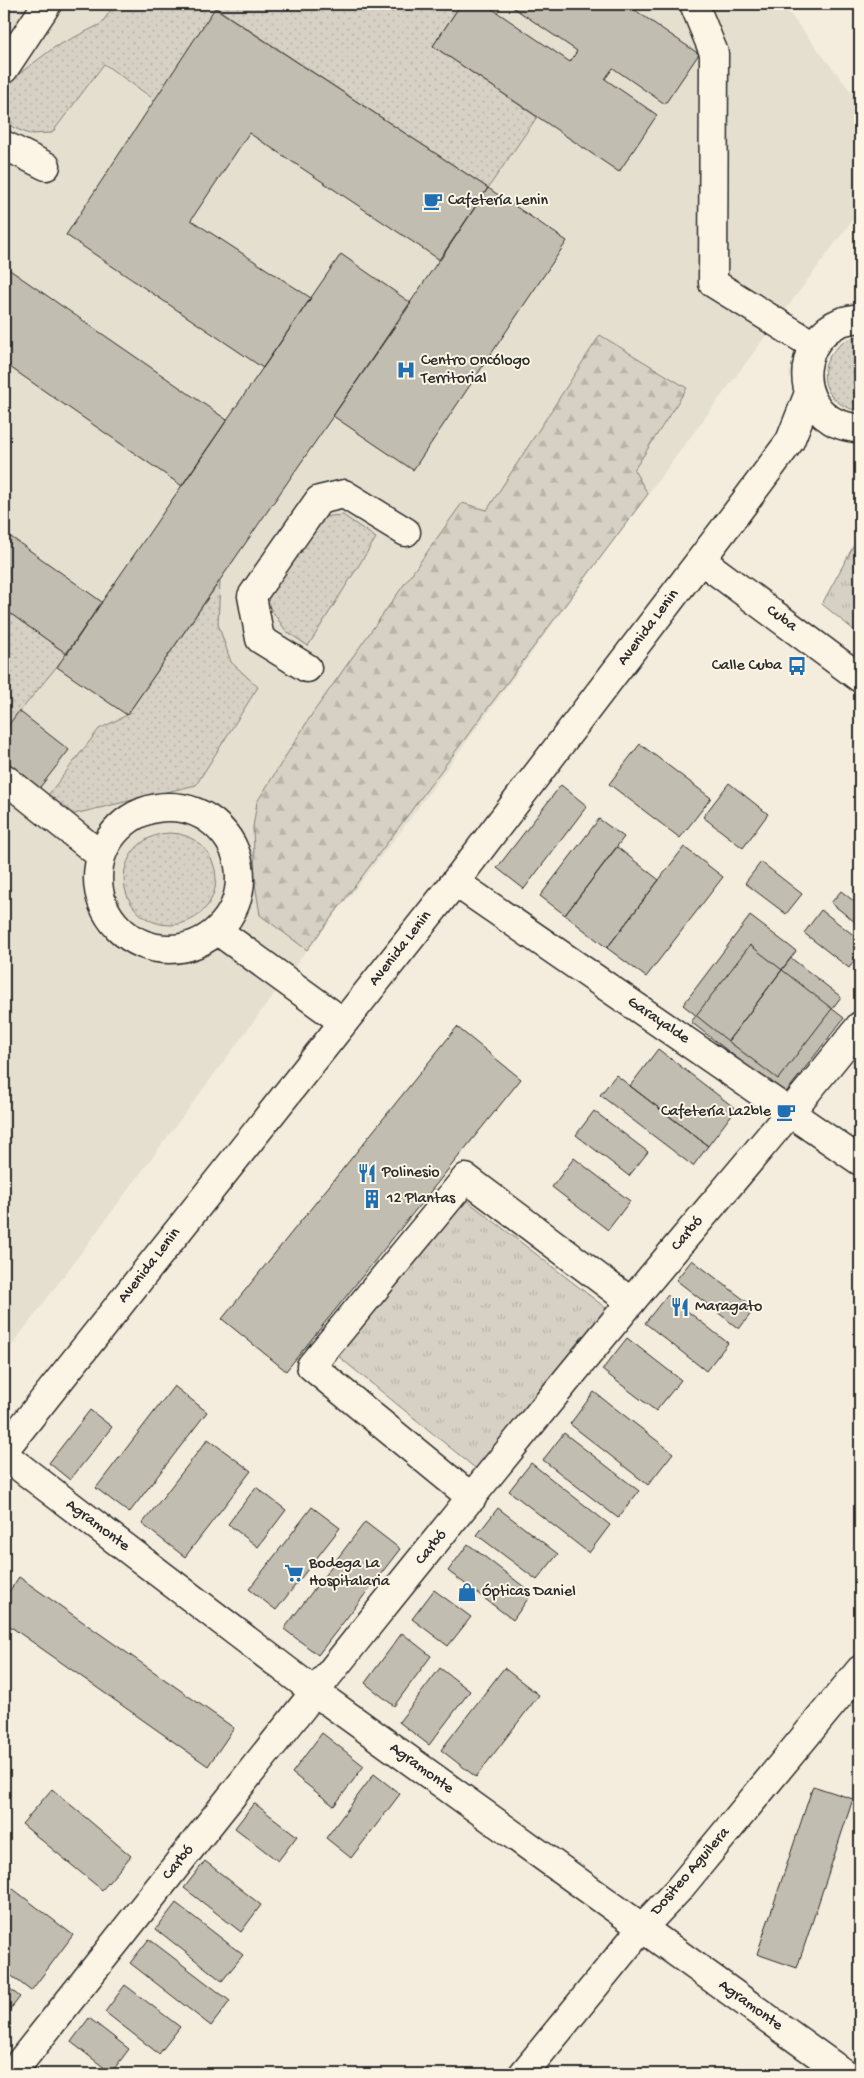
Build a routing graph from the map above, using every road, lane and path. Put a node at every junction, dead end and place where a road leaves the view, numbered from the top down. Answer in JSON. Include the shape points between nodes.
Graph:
{"nodes":[{"id":1,"x":47,"y":4,"type":"edge"},
{"id":2,"x":694,"y":4,"type":"edge"},
{"id":3,"x":4,"y":69,"type":"edge"},
{"id":4,"x":4,"y":145,"type":"edge"},
{"id":5,"x":46,"y":166,"type":"dead end"},
{"id":6,"x":860,"y":318,"type":"edge"},
{"id":7,"x":813,"y":345,"type":"junction"},
{"id":8,"x":809,"y":393,"type":"junction"},
{"id":9,"x":853,"y":428,"type":"edge"},
{"id":10,"x":790,"y":441,"type":"junction"},
{"id":11,"x":406,"y":532,"type":"dead end"},
{"id":12,"x":701,"y":560,"type":"junction"},
{"id":13,"x":308,"y":668,"type":"dead end"},
{"id":14,"x":860,"y":678,"type":"edge"},
{"id":15,"x":4,"y":778,"type":"edge"},
{"id":16,"x":99,"y":854,"type":"junction"},
{"id":17,"x":455,"y":882,"type":"junction"},
{"id":18,"x":218,"y":931,"type":"junction"},
{"id":19,"x":343,"y":1022,"type":"junction"},
{"id":20,"x":860,"y":1026,"type":"edge"},
{"id":21,"x":792,"y":1112,"type":"junction"},
{"id":22,"x":860,"y":1161,"type":"edge"},
{"id":23,"x":631,"y":1302,"type":"junction"},
{"id":24,"x":4,"y":1450,"type":"edge"},
{"id":25,"x":4,"y":1456,"type":"edge"},
{"id":26,"x":472,"y":1498,"type":"junction"},
{"id":27,"x":860,"y":1670,"type":"edge"},
{"id":28,"x":315,"y":1692,"type":"junction"},
{"id":29,"x":642,"y":1928,"type":"junction"},
{"id":30,"x":11,"y":2074,"type":"edge"},
{"id":31,"x":523,"y":2074,"type":"edge"},
{"id":32,"x":844,"y":2074,"type":"edge"}],
"edges":[{"from":1,"to":3,"type":"street"},
{"from":2,"to":7,"type":"street","via":[[714,53],[713,283]]},
{"from":4,"to":5,"type":"street"},
{"from":6,"to":7,"type":"street","via":[[842,322],[825,331]]},
{"from":7,"to":8,"type":"street","name":"Avenida Lenin","via":[[807,360]]},
{"from":8,"to":9,"type":"street","name":"Avenida Lenin","via":[[817,408],[830,420]]},
{"from":8,"to":10,"type":"street","name":"Avenida Lenin"},
{"from":9,"to":10,"type":"street","name":"Avenida Lenin"},
{"from":10,"to":12,"type":"street","name":"Avenida Lenin"},
{"from":11,"to":13,"type":"street","via":[[344,494],[319,500],[252,596],[260,639]]},
{"from":12,"to":14,"type":"street","name":"Cuba"},
{"from":12,"to":17,"type":"street","name":"Avenida Lenin"},
{"from":15,"to":16,"type":"street"},
{"from":16,"to":18,"type":"street","via":[[98,880],[107,914],[138,944],[170,950],[195,945]]},
{"from":16,"to":18,"type":"street","via":[[115,832],[141,812],[177,807],[208,818],[226,835],[234,849],[240,874],[238,897]]},
{"from":17,"to":19,"type":"street","name":"Avenida Lenin"},
{"from":17,"to":21,"type":"street","name":"Garayalde"},
{"from":18,"to":19,"type":"street"},
{"from":19,"to":24,"type":"street","name":"Avenida Lenin"},
{"from":20,"to":21,"type":"street","name":"Carbó"},
{"from":21,"to":22,"type":"street","name":"Garayalde"},
{"from":21,"to":23,"type":"street","name":"Carbó"},
{"from":23,"to":26,"type":"street","name":"Carbó"},
{"from":23,"to":26,"type":"street","via":[[466,1178],[311,1366]]},
{"from":25,"to":28,"type":"street","name":"Agramonte"},
{"from":26,"to":28,"type":"street","name":"Carbó"},
{"from":27,"to":29,"type":"street","name":"Dositeo Aguilera","via":[[679,1889]]},
{"from":28,"to":29,"type":"street","name":"Agramonte"},
{"from":28,"to":30,"type":"street","name":"Carbó"},
{"from":29,"to":31,"type":"street","name":"Dositeo Aguilera"},
{"from":29,"to":32,"type":"street","name":"Agramonte"}]}
